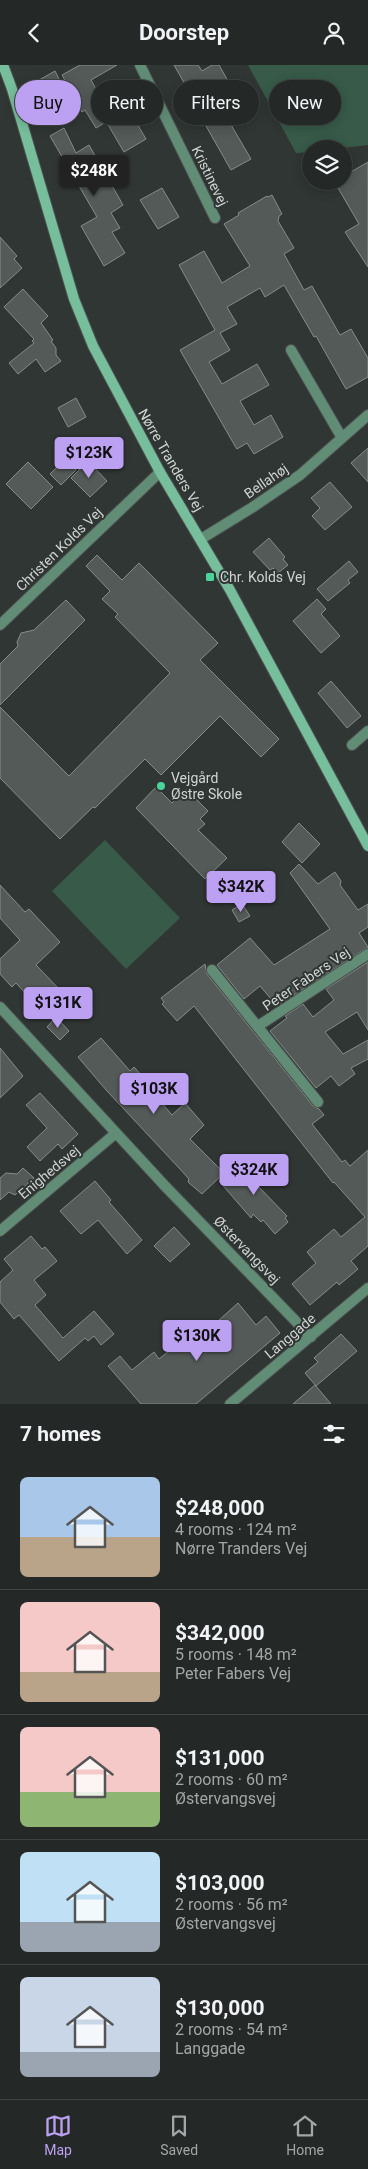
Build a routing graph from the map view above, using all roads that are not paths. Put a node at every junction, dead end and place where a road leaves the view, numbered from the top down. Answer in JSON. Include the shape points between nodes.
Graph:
{"nodes":[{"id":1,"x":3,"y":65,"type":"edge"},
{"id":2,"x":140,"y":65,"type":"edge"},
{"id":3,"x":215,"y":218,"type":"dead end"},
{"id":4,"x":291,"y":350,"type":"dead end"},
{"id":5,"x":368,"y":415,"type":"edge"},
{"id":6,"x":342,"y":438,"type":"junction"},
{"id":7,"x":160,"y":472,"type":"junction"},
{"id":8,"x":201,"y":539,"type":"junction"},
{"id":9,"x":0,"y":625,"type":"edge"},
{"id":10,"x":368,"y":731,"type":"edge"},
{"id":11,"x":352,"y":745,"type":"dead end"},
{"id":12,"x":368,"y":846,"type":"edge"},
{"id":13,"x":368,"y":954,"type":"edge"},
{"id":14,"x":212,"y":969,"type":"dead end"},
{"id":15,"x":0,"y":1007,"type":"edge"},
{"id":16,"x":258,"y":1026,"type":"junction"},
{"id":17,"x":318,"y":1102,"type":"dead end"},
{"id":18,"x":116,"y":1133,"type":"junction"},
{"id":19,"x":0,"y":1231,"type":"edge"},
{"id":20,"x":368,"y":1288,"type":"edge"},
{"id":21,"x":311,"y":1337,"type":"junction"},
{"id":22,"x":230,"y":1404,"type":"edge"}],
"edges":[{"from":1,"to":7,"type":"street","name":"Nørre Tranders Vej","via":[[74,299],[92,346]]},
{"from":2,"to":3,"type":"street","name":"Kristinevej"},
{"from":4,"to":6,"type":"street"},
{"from":5,"to":6,"type":"street","name":"Bellahøj"},
{"from":6,"to":8,"type":"street","name":"Bellahøj","via":[[300,475]]},
{"from":7,"to":8,"type":"street","name":"Nørre Tranders Vej"},
{"from":7,"to":9,"type":"street","name":"Christen Kolds Vej"},
{"from":8,"to":12,"type":"street","name":"Nørre Tranders Vej"},
{"from":10,"to":11,"type":"street"},
{"from":13,"to":16,"type":"street","name":"Peter Fabers Vej"},
{"from":14,"to":16,"type":"street","name":"Peter Fabers Vej"},
{"from":15,"to":18,"type":"street","name":"Østervangsvej"},
{"from":16,"to":17,"type":"street","name":"Peter Fabers Vej"},
{"from":18,"to":19,"type":"street","name":"Enighedsvej"},
{"from":18,"to":21,"type":"street","name":"Østervangsvej"},
{"from":20,"to":21,"type":"street","name":"Langgade"},
{"from":21,"to":22,"type":"street","name":"Langgade"}]}
